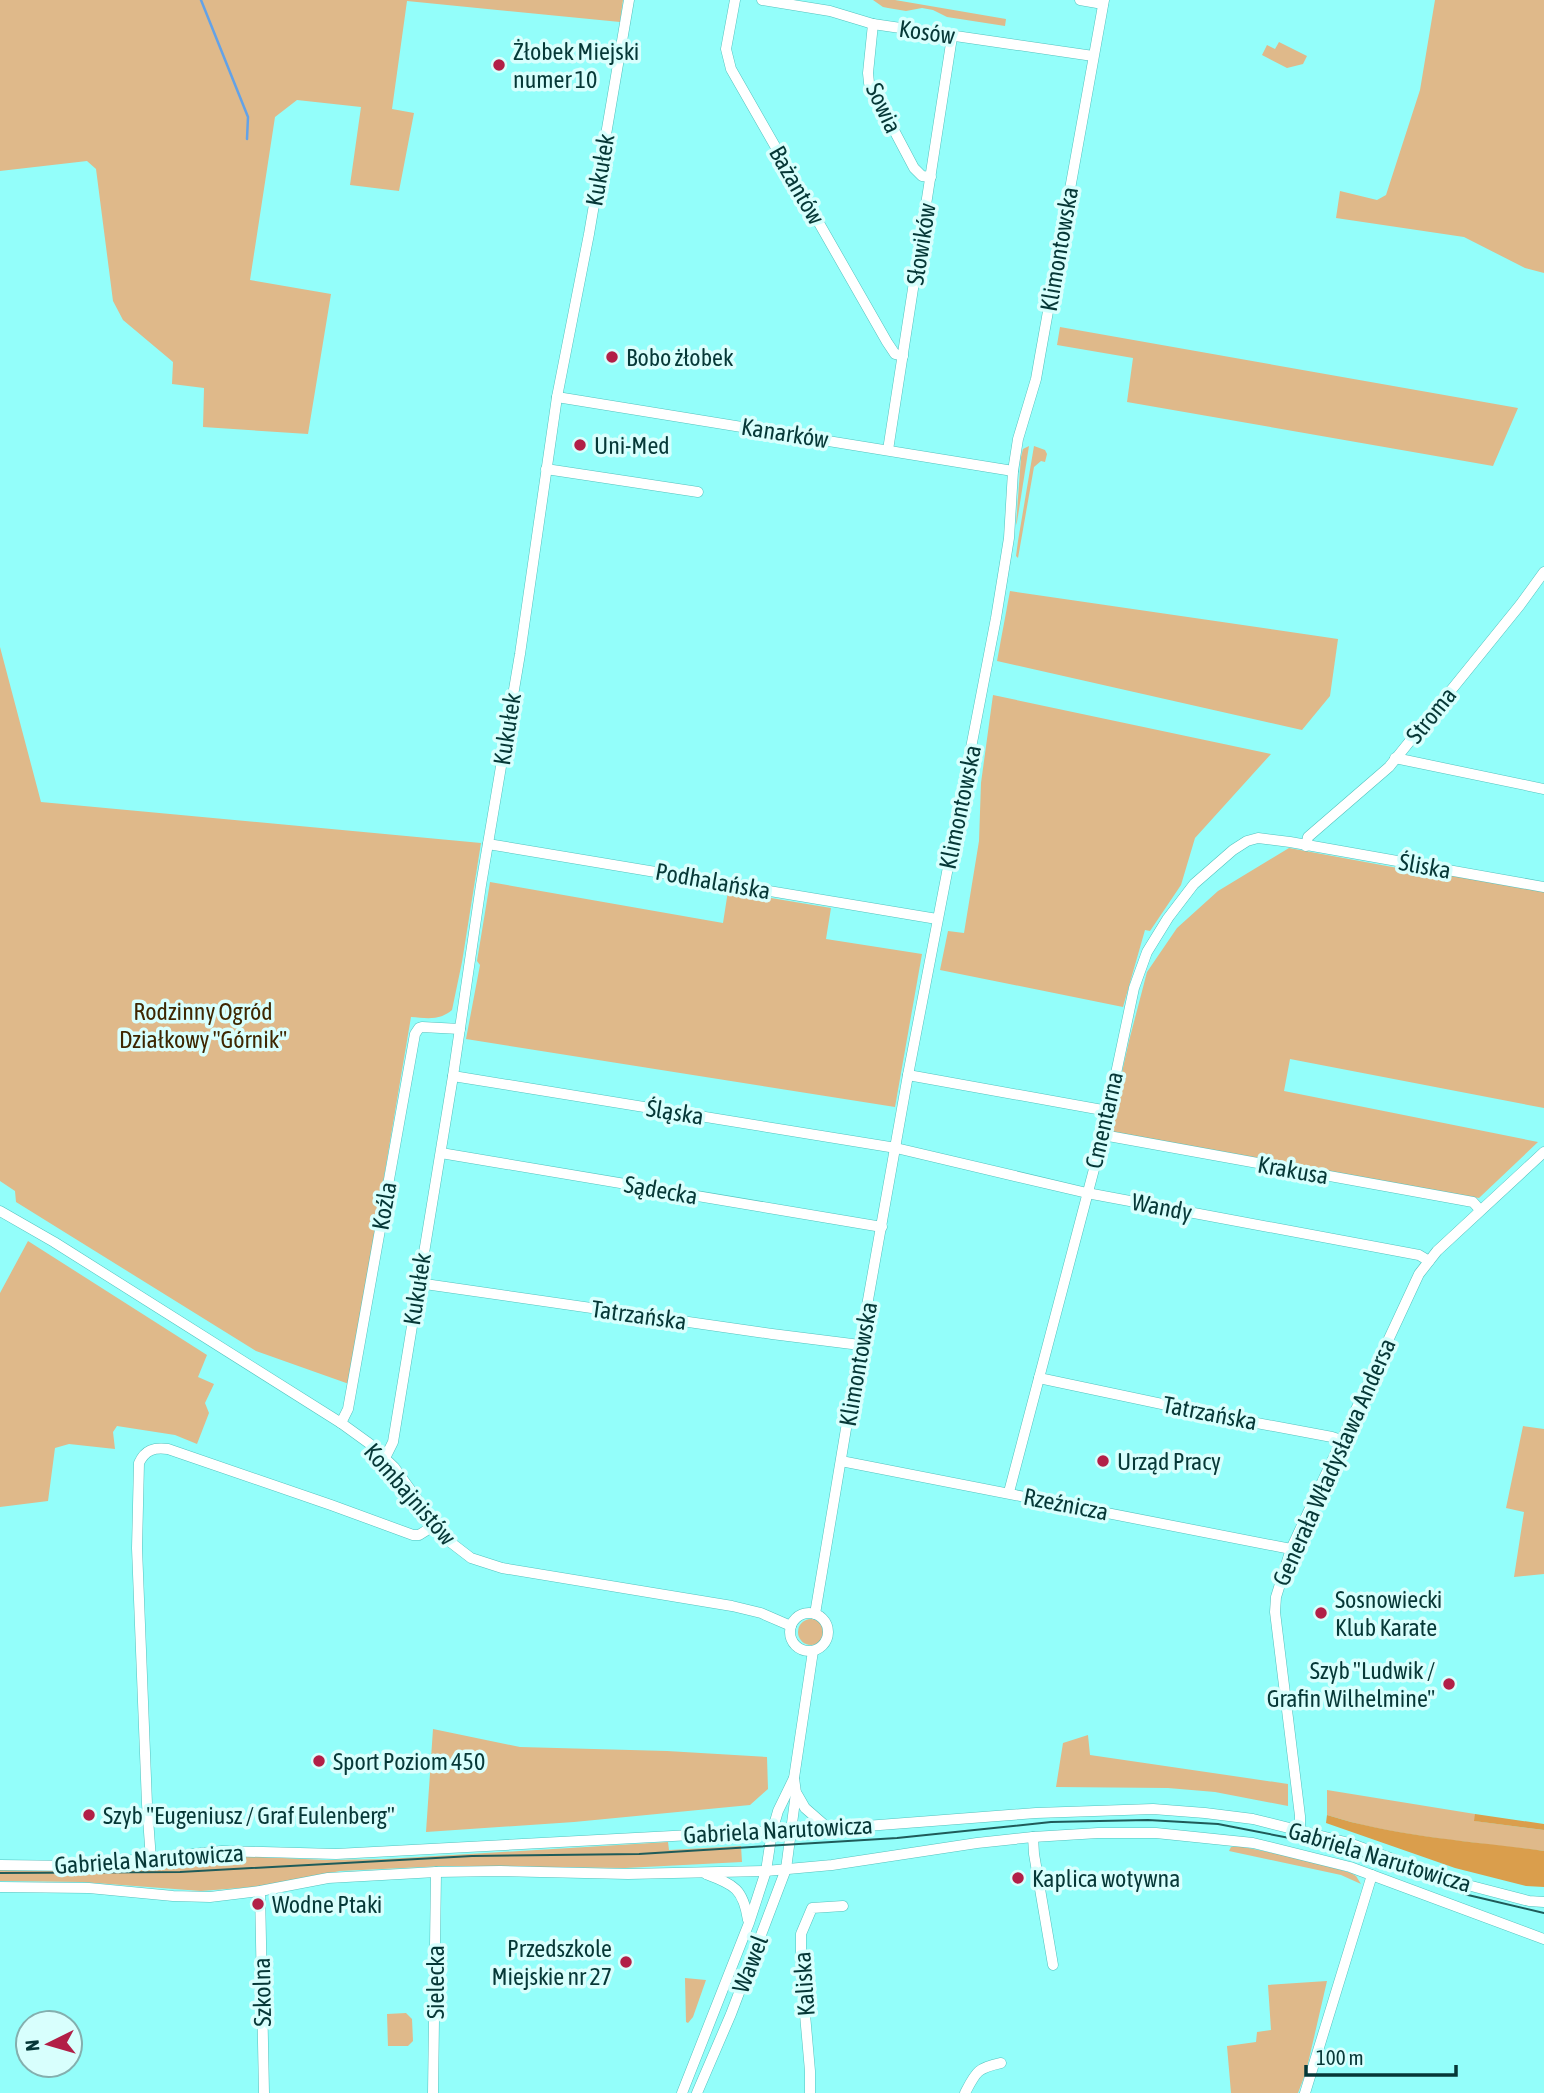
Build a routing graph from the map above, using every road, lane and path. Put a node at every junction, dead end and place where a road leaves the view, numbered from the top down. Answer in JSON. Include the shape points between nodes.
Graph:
{"nodes":[{"id":1,"x":629,"y":0,"type":"edge"},
{"id":2,"x":735,"y":0,"type":"edge"},
{"id":3,"x":762,"y":0,"type":"edge"},
{"id":4,"x":1080,"y":0,"type":"edge"},
{"id":5,"x":1104,"y":2,"type":"edge"},
{"id":6,"x":873,"y":24,"type":"junction"},
{"id":7,"x":952,"y":37,"type":"junction"},
{"id":8,"x":1093,"y":56,"type":"junction"},
{"id":9,"x":931,"y":177,"type":"junction"},
{"id":10,"x":903,"y":356,"type":"junction"},
{"id":11,"x":557,"y":397,"type":"junction"},
{"id":12,"x":888,"y":450,"type":"junction"},
{"id":13,"x":546,"y":468,"type":"junction"},
{"id":14,"x":1013,"y":471,"type":"junction"},
{"id":15,"x":698,"y":492,"type":"dead end"},
{"id":16,"x":1544,"y":572,"type":"edge"},
{"id":17,"x":1395,"y":758,"type":"junction"},
{"id":18,"x":1544,"y":789,"type":"edge"},
{"id":19,"x":488,"y":844,"type":"junction"},
{"id":20,"x":1306,"y":846,"type":"junction"},
{"id":21,"x":1544,"y":887,"type":"edge"},
{"id":22,"x":937,"y":919,"type":"junction"},
{"id":23,"x":460,"y":1029,"type":"junction"},
{"id":24,"x":453,"y":1076,"type":"junction"},
{"id":25,"x":908,"y":1076,"type":"junction"},
{"id":26,"x":1108,"y":1111,"type":"junction"},
{"id":27,"x":1103,"y":1135,"type":"junction"},
{"id":28,"x":896,"y":1148,"type":"junction"},
{"id":29,"x":1544,"y":1152,"type":"edge"},
{"id":30,"x":441,"y":1153,"type":"junction"},
{"id":31,"x":1087,"y":1193,"type":"junction"},
{"id":32,"x":1480,"y":1210,"type":"junction"},
{"id":33,"x":0,"y":1211,"type":"edge"},
{"id":34,"x":882,"y":1227,"type":"junction"},
{"id":35,"x":1429,"y":1261,"type":"junction"},
{"id":36,"x":418,"y":1283,"type":"junction"},
{"id":37,"x":860,"y":1345,"type":"junction"},
{"id":38,"x":1039,"y":1378,"type":"junction"},
{"id":39,"x":341,"y":1423,"type":"junction"},
{"id":40,"x":1340,"y":1440,"type":"junction"},
{"id":41,"x":385,"y":1458,"type":"junction"},
{"id":42,"x":841,"y":1461,"type":"junction"},
{"id":43,"x":1009,"y":1492,"type":"junction"},
{"id":44,"x":435,"y":1525,"type":"junction"},
{"id":45,"x":1291,"y":1549,"type":"junction"},
{"id":46,"x":815,"y":1614,"type":"junction"},
{"id":47,"x":791,"y":1626,"type":"junction"},
{"id":48,"x":813,"y":1651,"type":"junction"},
{"id":49,"x":794,"y":1778,"type":"junction"},
{"id":50,"x":796,"y":1793,"type":"junction"},
{"id":51,"x":829,"y":1829,"type":"junction"},
{"id":52,"x":1300,"y":1830,"type":"junction"},
{"id":53,"x":772,"y":1832,"type":"junction"},
{"id":54,"x":791,"y":1832,"type":"junction"},
{"id":55,"x":1033,"y":1837,"type":"junction"},
{"id":56,"x":151,"y":1860,"type":"junction"},
{"id":57,"x":0,"y":1865,"type":"edge"},
{"id":58,"x":786,"y":1869,"type":"junction"},
{"id":59,"x":766,"y":1871,"type":"junction"},
{"id":60,"x":436,"y":1872,"type":"junction"},
{"id":61,"x":702,"y":1872,"type":"junction"},
{"id":62,"x":1372,"y":1875,"type":"junction"},
{"id":63,"x":0,"y":1887,"type":"edge"},
{"id":64,"x":260,"y":1891,"type":"junction"},
{"id":65,"x":1544,"y":1902,"type":"edge"},
{"id":66,"x":843,"y":1906,"type":"dead end"},
{"id":67,"x":749,"y":1923,"type":"junction"},
{"id":68,"x":1544,"y":1939,"type":"edge"},
{"id":69,"x":1053,"y":1965,"type":"dead end"},
{"id":70,"x":1001,"y":2063,"type":"dead end"},
{"id":71,"x":264,"y":2093,"type":"edge"},
{"id":72,"x":433,"y":2093,"type":"edge"},
{"id":73,"x":682,"y":2093,"type":"edge"},
{"id":74,"x":697,"y":2093,"type":"edge"},
{"id":75,"x":810,"y":2093,"type":"edge"},
{"id":76,"x":965,"y":2093,"type":"edge"},
{"id":77,"x":1305,"y":2093,"type":"edge"}],
"edges":[{"from":1,"to":11,"type":"street","name":"Kukułek"},
{"from":2,"to":10,"type":"street","name":"Bażantów","via":[[726,49],[731,69],[887,342],[895,354]]},
{"from":3,"to":6,"type":"street","name":"Kosów","via":[[830,11]]},
{"from":4,"to":5,"type":"street"},
{"from":5,"to":8,"type":"street","name":"Klimontowska"},
{"from":6,"to":7,"type":"street","name":"Kosów"},
{"from":6,"to":9,"type":"street","name":"Sowia","via":[[868,73],[872,90],[914,168]]},
{"from":7,"to":8,"type":"street","name":"Kosów"},
{"from":7,"to":9,"type":"street","name":"Słowików"},
{"from":8,"to":14,"type":"street","name":"Klimontowska","via":[[1036,379]]},
{"from":9,"to":10,"type":"street","name":"Słowików"},
{"from":10,"to":12,"type":"street","name":"Słowików"},
{"from":11,"to":12,"type":"street","name":"Kanarków"},
{"from":11,"to":13,"type":"street","name":"Kukułek"},
{"from":12,"to":14,"type":"street","name":"Kanarków"},
{"from":13,"to":15,"type":"street"},
{"from":13,"to":19,"type":"street","name":"Kukułek"},
{"from":14,"to":22,"type":"street","name":"Klimontowska","via":[[1002,580]]},
{"from":16,"to":17,"type":"street","name":"Stroma"},
{"from":17,"to":18,"type":"street"},
{"from":17,"to":20,"type":"street","name":"Stroma","via":[[1308,837]]},
{"from":19,"to":22,"type":"street","name":"Podhalańska"},
{"from":19,"to":23,"type":"street","name":"Kukułek"},
{"from":20,"to":21,"type":"street","name":"Śliska"},
{"from":20,"to":26,"type":"street","name":"Cmentarna","via":[[1269,839],[1247,841],[1194,884],[1168,918],[1147,952],[1134,988]]},
{"from":22,"to":25,"type":"street","name":"Klimontowska"},
{"from":23,"to":24,"type":"street","name":"Kukułek"},
{"from":23,"to":39,"type":"street","name":"Koźla","via":[[422,1027],[415,1034],[348,1409]]},
{"from":24,"to":28,"type":"street","name":"Śląska"},
{"from":24,"to":30,"type":"street","name":"Kukułek"},
{"from":25,"to":26,"type":"street"},
{"from":25,"to":28,"type":"street","name":"Klimontowska"},
{"from":26,"to":27,"type":"street","name":"Cmentarna"},
{"from":27,"to":31,"type":"street","name":"Cmentarna"},
{"from":27,"to":32,"type":"street","name":"Krakusa","via":[[1473,1202]]},
{"from":28,"to":31,"type":"street","name":"Wandy"},
{"from":28,"to":34,"type":"street","name":"Klimontowska"},
{"from":29,"to":32,"type":"street","name":"Generała Władysława Andersa"},
{"from":30,"to":34,"type":"street","name":"Sądecka"},
{"from":30,"to":36,"type":"street","name":"Kukułek"},
{"from":31,"to":35,"type":"street","name":"Wandy","via":[[1419,1255]]},
{"from":31,"to":38,"type":"street","name":"Cmentarna"},
{"from":32,"to":35,"type":"street","name":"Generała Władysława Andersa"},
{"from":33,"to":39,"type":"street","name":"Kombajnistów"},
{"from":34,"to":37,"type":"street","name":"Klimontowska"},
{"from":35,"to":40,"type":"street","name":"Generała Władysława Andersa"},
{"from":36,"to":37,"type":"street","name":"Tatrzańska"},
{"from":36,"to":41,"type":"street","name":"Kukułek","via":[[393,1442]]},
{"from":37,"to":42,"type":"street","name":"Klimontowska"},
{"from":38,"to":40,"type":"street","name":"Tatrzańska"},
{"from":38,"to":43,"type":"street","name":"Cmentarna"},
{"from":39,"to":41,"type":"street","name":"Kombajnistów"},
{"from":40,"to":45,"type":"street","name":"Generała Władysława Andersa"},
{"from":41,"to":44,"type":"street","name":"Kombajnistów"},
{"from":42,"to":43,"type":"street","name":"Rzeźnicza"},
{"from":42,"to":46,"type":"street","name":"Klimontowska"},
{"from":43,"to":45,"type":"street","name":"Rzeźnicza"},
{"from":44,"to":47,"type":"street","name":"Kombajnistów","via":[[463,1554],[488,1564],[732,1606]]},
{"from":44,"to":56,"type":"street","via":[[419,1535],[407,1534],[168,1448],[152,1449],[142,1457],[137,1548]]},
{"from":45,"to":52,"type":"street","name":"Generała Władysława Andersa","via":[[1275,1612]]},
{"from":46,"to":47,"type":"street","via":[[801,1615]]},
{"from":46,"to":48,"type":"street","via":[[824,1620],[828,1635]]},
{"from":47,"to":48,"type":"street","via":[[795,1645]]},
{"from":48,"to":49,"type":"street"},
{"from":49,"to":50,"type":"street","name":"Wawel"},
{"from":49,"to":53,"type":"street"},
{"from":50,"to":51,"type":"street","via":[[805,1808]]},
{"from":50,"to":54,"type":"street","name":"Wawel"},
{"from":51,"to":52,"type":"street","name":"Gabriela Narutowicza","via":[[1153,1809],[1205,1812]]},
{"from":51,"to":54,"type":"street","name":"Gabriela Narutowicza"},
{"from":52,"to":65,"type":"street","name":"Gabriela Narutowicza","via":[[1456,1882]]},
{"from":53,"to":54,"type":"street","name":"Gabriela Narutowicza"},
{"from":53,"to":56,"type":"street","name":"Gabriela Narutowicza","via":[[336,1854],[222,1852]]},
{"from":53,"to":59,"type":"street","name":"Wawel"},
{"from":54,"to":58,"type":"street","name":"Wawel"},
{"from":55,"to":58,"type":"street","name":"Gabriela Narutowicza"},
{"from":55,"to":62,"type":"street","name":"Gabriela Narutowicza","via":[[1156,1833],[1224,1839]]},
{"from":55,"to":69,"type":"street"},
{"from":56,"to":57,"type":"street","name":"Gabriela Narutowicza"},
{"from":58,"to":59,"type":"street","name":"Gabriela Narutowicza"},
{"from":58,"to":74,"type":"street","name":"Wawel"},
{"from":59,"to":61,"type":"street","name":"Gabriela Narutowicza"},
{"from":59,"to":67,"type":"street","name":"Wawel"},
{"from":60,"to":61,"type":"street","name":"Gabriela Narutowicza"},
{"from":60,"to":64,"type":"street","name":"Gabriela Narutowicza","via":[[328,1878]]},
{"from":60,"to":72,"type":"street","name":"Sielecka"},
{"from":61,"to":67,"type":"street","name":"Gabriela Narutowicza","via":[[737,1888]]},
{"from":62,"to":68,"type":"street","name":"Gabriela Narutowicza"},
{"from":62,"to":77,"type":"street"},
{"from":63,"to":64,"type":"street","name":"Gabriela Narutowicza","via":[[210,1897]]},
{"from":64,"to":71,"type":"street","name":"Szkolna"},
{"from":66,"to":75,"type":"street","name":"Kaliska","via":[[811,1908],[801,1934]]},
{"from":67,"to":73,"type":"street","name":"Wawel"},
{"from":70,"to":76,"type":"street","via":[[976,2071]]}]}
